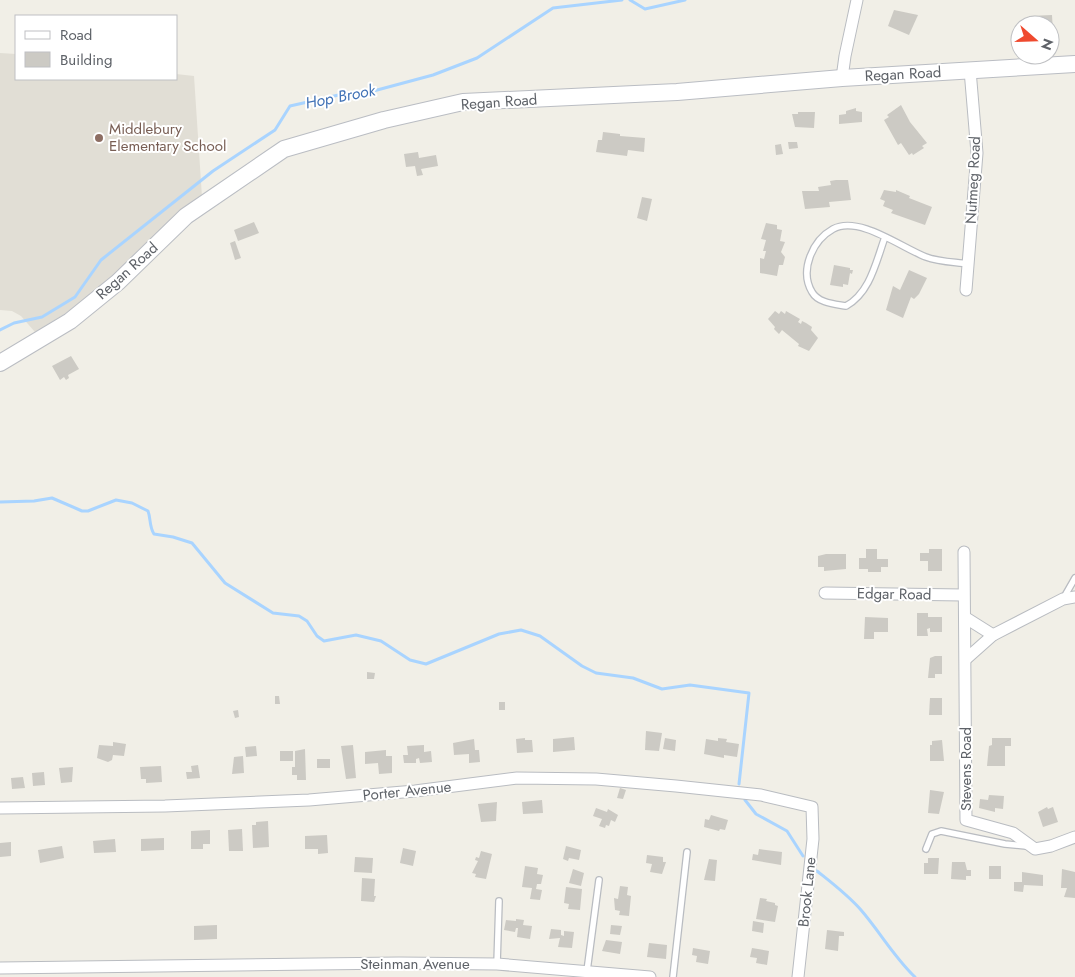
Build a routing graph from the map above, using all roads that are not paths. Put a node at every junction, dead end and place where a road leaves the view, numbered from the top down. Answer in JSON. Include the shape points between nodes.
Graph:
{"nodes":[{"id":1,"x":858,"y":0,"type":"edge"},
{"id":2,"x":1075,"y":64,"type":"edge"},
{"id":3,"x":970,"y":70,"type":"junction"},
{"id":4,"x":842,"y":78,"type":"junction"},
{"id":5,"x":885,"y":237,"type":"junction"},
{"id":6,"x":968,"y":264,"type":"junction"},
{"id":7,"x":966,"y":290,"type":"dead end"},
{"id":8,"x":0,"y":363,"type":"edge"},
{"id":9,"x":964,"y":552,"type":"dead end"},
{"id":10,"x":1075,"y":578,"type":"edge"},
{"id":11,"x":825,"y":592,"type":"dead end"},
{"id":12,"x":963,"y":595,"type":"junction"},
{"id":13,"x":1075,"y":597,"type":"edge"},
{"id":14,"x":1062,"y":599,"type":"junction"},
{"id":15,"x":966,"y":618,"type":"junction"},
{"id":16,"x":993,"y":635,"type":"junction"},
{"id":17,"x":966,"y":659,"type":"junction"},
{"id":18,"x":812,"y":807,"type":"joint"},
{"id":19,"x":0,"y":808,"type":"edge"},
{"id":20,"x":1075,"y":837,"type":"edge"},
{"id":21,"x":1031,"y":846,"type":"junction"},
{"id":22,"x":926,"y":849,"type":"dead end"},
{"id":23,"x":688,"y":852,"type":"dead end"},
{"id":24,"x":599,"y":880,"type":"dead end"},
{"id":25,"x":499,"y":901,"type":"dead end"},
{"id":26,"x":497,"y":964,"type":"junction"},
{"id":27,"x":0,"y":968,"type":"edge"},
{"id":28,"x":587,"y":971,"type":"junction"},
{"id":29,"x":650,"y":977,"type":"edge"},
{"id":30,"x":673,"y":977,"type":"edge"},
{"id":31,"x":798,"y":977,"type":"edge"}],
"edges":[{"from":1,"to":4,"type":"street"},
{"from":2,"to":3,"type":"street","name":"Regan Road"},
{"from":3,"to":4,"type":"street","name":"Regan Road"},
{"from":3,"to":6,"type":"street","name":"Nutmeg Road","via":[[977,153]]},
{"from":4,"to":8,"type":"street","name":"Regan Road","via":[[678,92],[463,102],[384,120],[284,149],[186,216],[118,282],[70,321]]},
{"from":5,"to":5,"type":"lane","via":[[853,225],[834,229],[812,249],[807,274],[812,293],[823,301],[846,306],[858,300]]},
{"from":5,"to":6,"type":"lane","via":[[938,261]]},
{"from":6,"to":7,"type":"street","name":"Nutmeg Road"},
{"from":9,"to":12,"type":"street","name":"Stevens Road"},
{"from":10,"to":14,"type":"lane"},
{"from":11,"to":12,"type":"street","name":"Edgar Road"},
{"from":12,"to":15,"type":"street","name":"Stevens Road"},
{"from":13,"to":14,"type":"street"},
{"from":14,"to":16,"type":"street"},
{"from":15,"to":16,"type":"street"},
{"from":15,"to":17,"type":"street","name":"Stevens Road"},
{"from":16,"to":17,"type":"street"},
{"from":17,"to":21,"type":"street","name":"Stevens Road","via":[[966,820],[1012,833]]},
{"from":18,"to":19,"type":"street","name":"Porter Avenue","via":[[761,795],[596,778],[517,778],[309,800]]},
{"from":18,"to":31,"type":"street","name":"Brook Lane","via":[[813,838]]},
{"from":20,"to":21,"type":"street","via":[[1051,846],[1035,849]]},
{"from":21,"to":22,"type":"lane","via":[[941,830],[932,834]]},
{"from":23,"to":30,"type":"lane"},
{"from":24,"to":28,"type":"lane"},
{"from":25,"to":26,"type":"lane"},
{"from":26,"to":27,"type":"street","name":"Steinman Avenue"},
{"from":26,"to":28,"type":"street","name":"Steinman Avenue"},
{"from":28,"to":29,"type":"street","name":"Steinman Avenue"}]}
